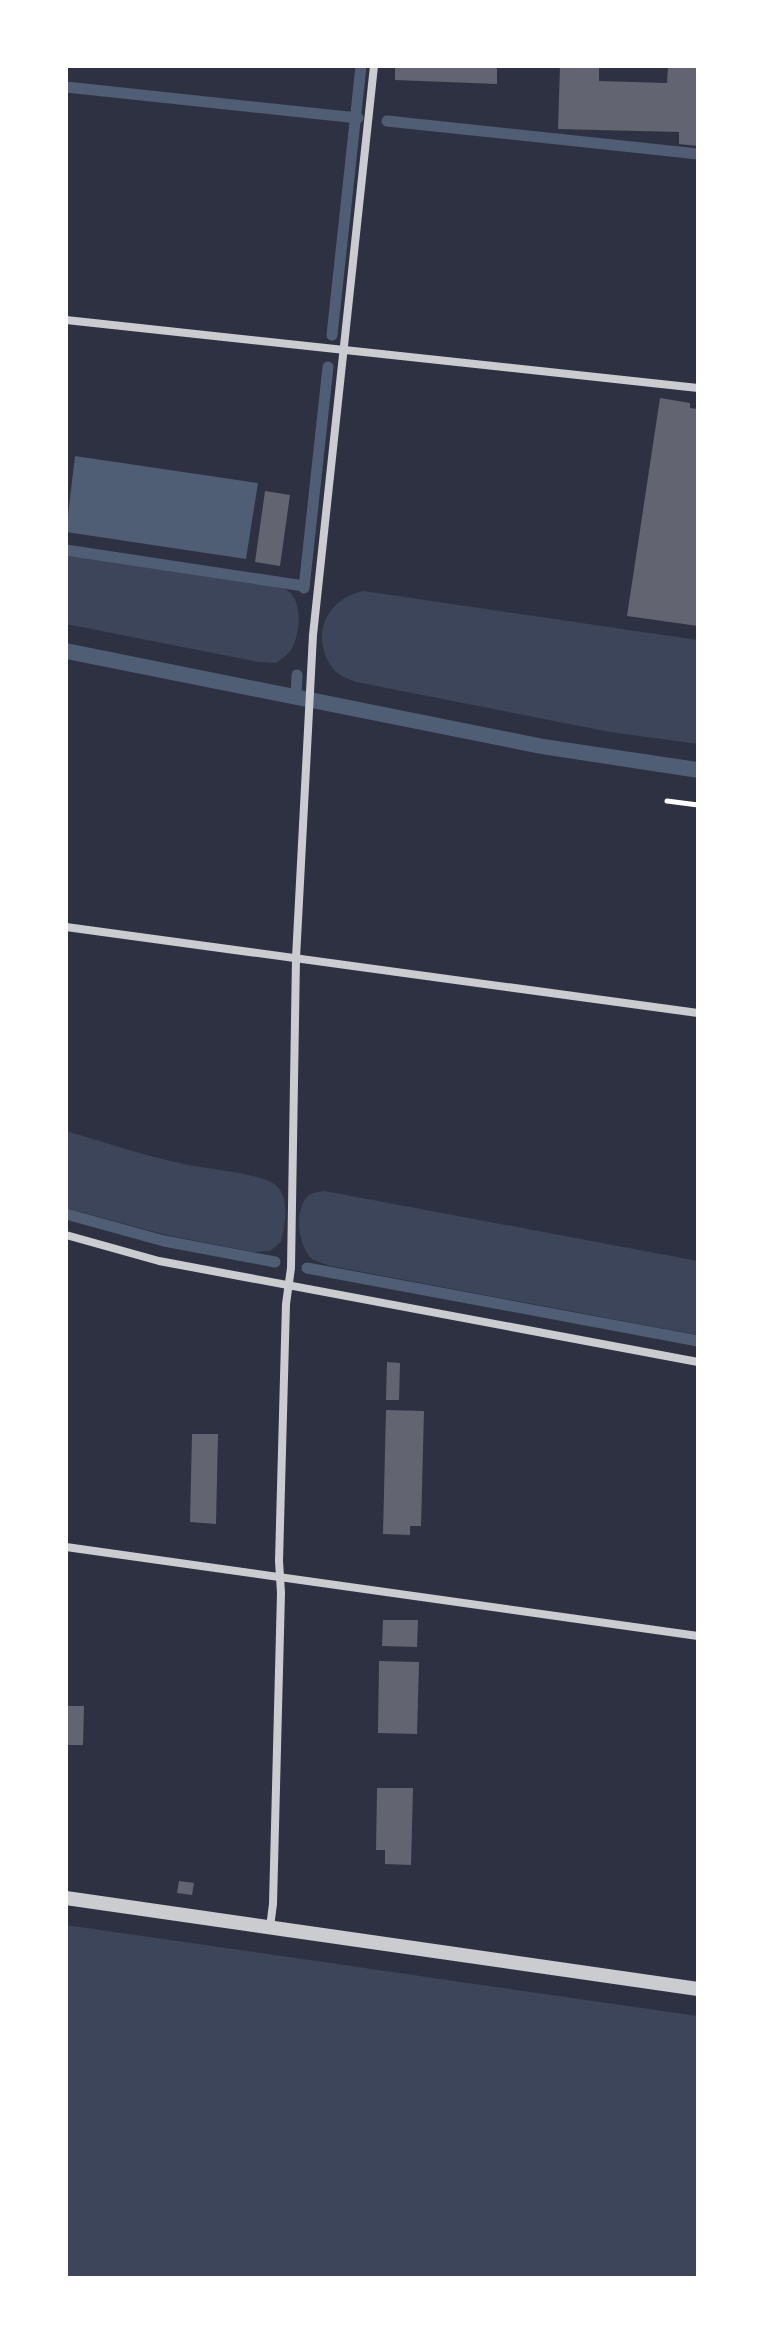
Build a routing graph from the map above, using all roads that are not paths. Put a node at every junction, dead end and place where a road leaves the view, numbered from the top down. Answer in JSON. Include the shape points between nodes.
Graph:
{"nodes":[{"id":1,"x":374,"y":66,"type":"edge"},
{"id":2,"x":66,"y":320,"type":"edge"},
{"id":3,"x":344,"y":350,"type":"junction"},
{"id":4,"x":698,"y":388,"type":"edge"},
{"id":5,"x":66,"y":927,"type":"edge"},
{"id":6,"x":296,"y":958,"type":"junction"},
{"id":7,"x":698,"y":1013,"type":"edge"},
{"id":8,"x":66,"y":1235,"type":"edge"},
{"id":9,"x":289,"y":1286,"type":"junction"},
{"id":10,"x":698,"y":1362,"type":"edge"},
{"id":11,"x":66,"y":1547,"type":"edge"},
{"id":12,"x":280,"y":1577,"type":"junction"},
{"id":13,"x":698,"y":1636,"type":"edge"},
{"id":14,"x":66,"y":1898,"type":"edge"},
{"id":15,"x":270,"y":1927,"type":"junction"},
{"id":16,"x":698,"y":1989,"type":"edge"}],
"edges":[{"from":1,"to":3,"type":"street"},
{"from":2,"to":3,"type":"street"},
{"from":3,"to":4,"type":"street"},
{"from":3,"to":6,"type":"street","via":[[313,635]]},
{"from":5,"to":6,"type":"street"},
{"from":6,"to":7,"type":"street"},
{"from":6,"to":9,"type":"street"},
{"from":8,"to":9,"type":"street","via":[[159,1261]]},
{"from":9,"to":10,"type":"street"},
{"from":9,"to":12,"type":"street"},
{"from":11,"to":12,"type":"street"},
{"from":12,"to":13,"type":"street"},
{"from":12,"to":15,"type":"street"},
{"from":14,"to":15,"type":"street"},
{"from":15,"to":16,"type":"street"}]}
